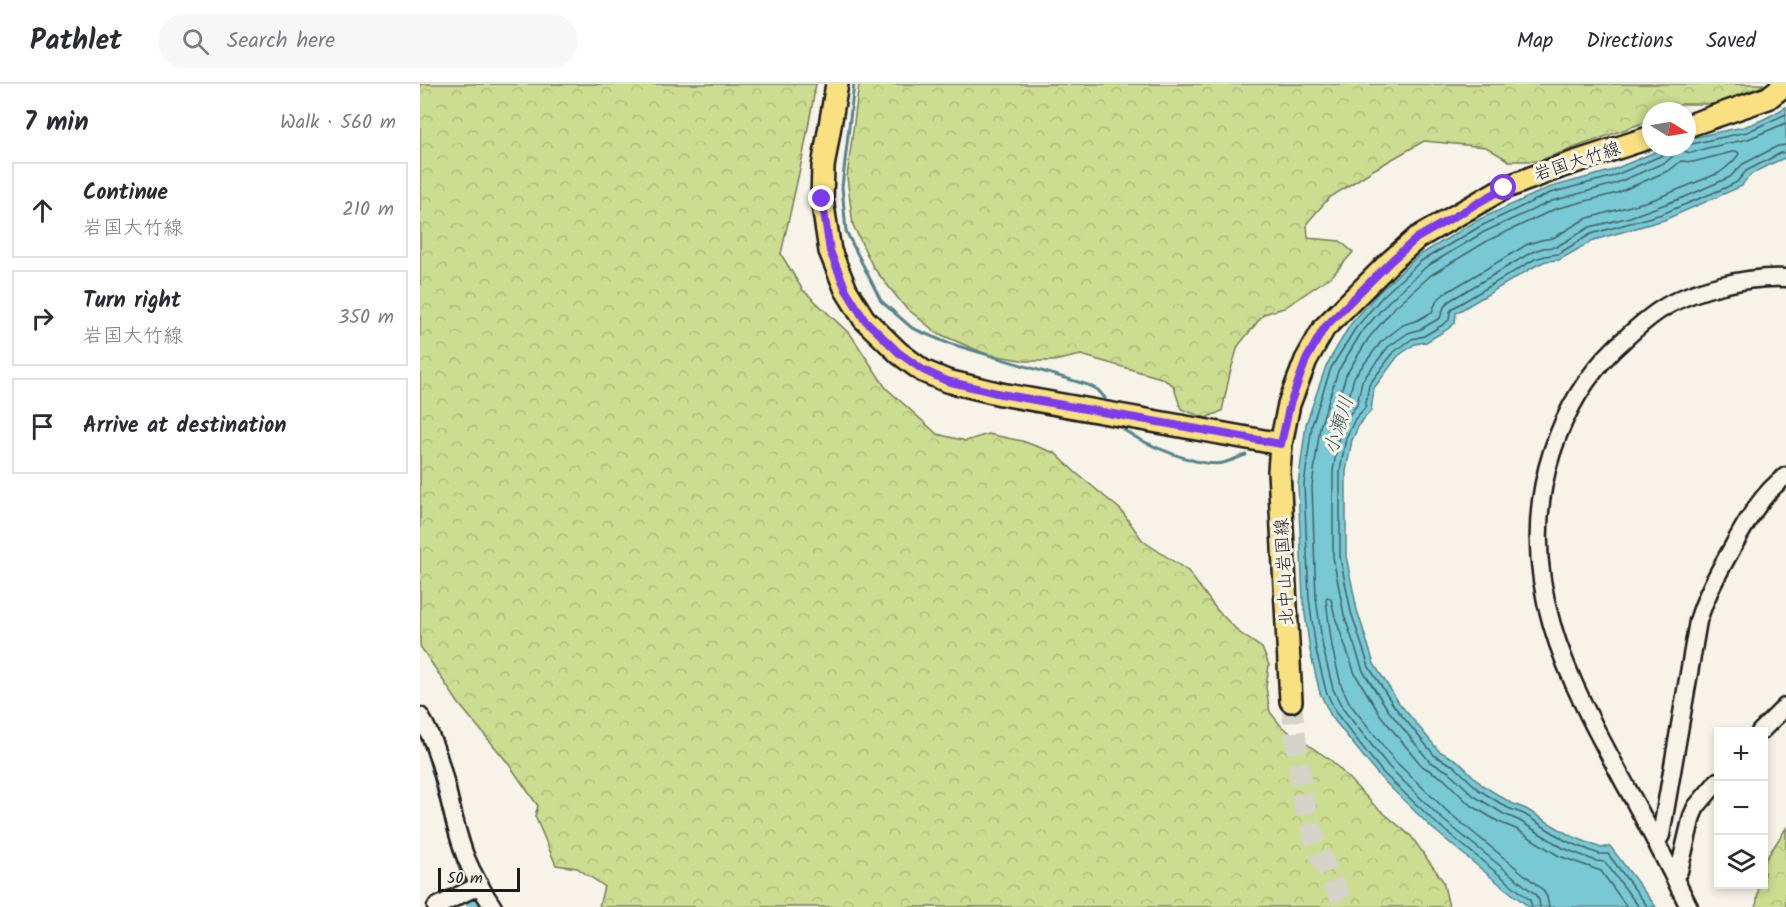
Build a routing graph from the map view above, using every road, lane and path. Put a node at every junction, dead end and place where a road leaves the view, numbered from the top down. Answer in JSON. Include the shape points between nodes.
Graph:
{"nodes":[{"id":1,"x":837,"y":84,"type":"edge"},
{"id":2,"x":1786,"y":84,"type":"edge"},
{"id":3,"x":1696,"y":123,"type":"edge"},
{"id":4,"x":1642,"y":140,"type":"edge"},
{"id":5,"x":1786,"y":278,"type":"edge"},
{"id":6,"x":1281,"y":444,"type":"junction"},
{"id":7,"x":1786,"y":476,"type":"edge"},
{"id":8,"x":1291,"y":701,"type":"tunnel mouth"},
{"id":9,"x":1786,"y":706,"type":"edge"},
{"id":10,"x":420,"y":716,"type":"edge"},
{"id":11,"x":1765,"y":727,"type":"edge"},
{"id":12,"x":1714,"y":787,"type":"edge"},
{"id":13,"x":1657,"y":842,"type":"junction"},
{"id":14,"x":1674,"y":877,"type":"junction"},
{"id":15,"x":473,"y":889,"type":"junction"},
{"id":16,"x":436,"y":907,"type":"edge"},
{"id":17,"x":493,"y":907,"type":"edge"},
{"id":18,"x":1689,"y":907,"type":"edge"}],
"edges":[{"from":1,"to":6,"type":"main road","via":[[823,167],[822,199],[830,251],[846,290],[864,319],[899,353],[947,381],[1001,394]]},
{"from":2,"to":3,"type":"main road","via":[[1768,98]]},
{"from":4,"to":6,"type":"main road","name":"岩国大竹線","via":[[1504,188],[1417,238],[1324,328],[1306,360]]},
{"from":5,"to":13,"type":"street","via":[[1748,280],[1692,295],[1661,309],[1634,329],[1600,363],[1578,393],[1547,466],[1539,506],[1539,546],[1548,614],[1586,712]]},
{"from":6,"to":8,"type":"main road","name":"北中山岩国線","via":[[1279,471]]},
{"from":7,"to":13,"type":"street","via":[[1774,484],[1748,520],[1703,604]]},
{"from":9,"to":11,"type":"street"},
{"from":10,"to":15,"type":"street","via":[[437,754]]},
{"from":12,"to":14,"type":"street","via":[[1692,816],[1679,871]]},
{"from":13,"to":14,"type":"street"},
{"from":14,"to":18,"type":"street"},
{"from":15,"to":16,"type":"street"},
{"from":15,"to":17,"type":"street"}]}
